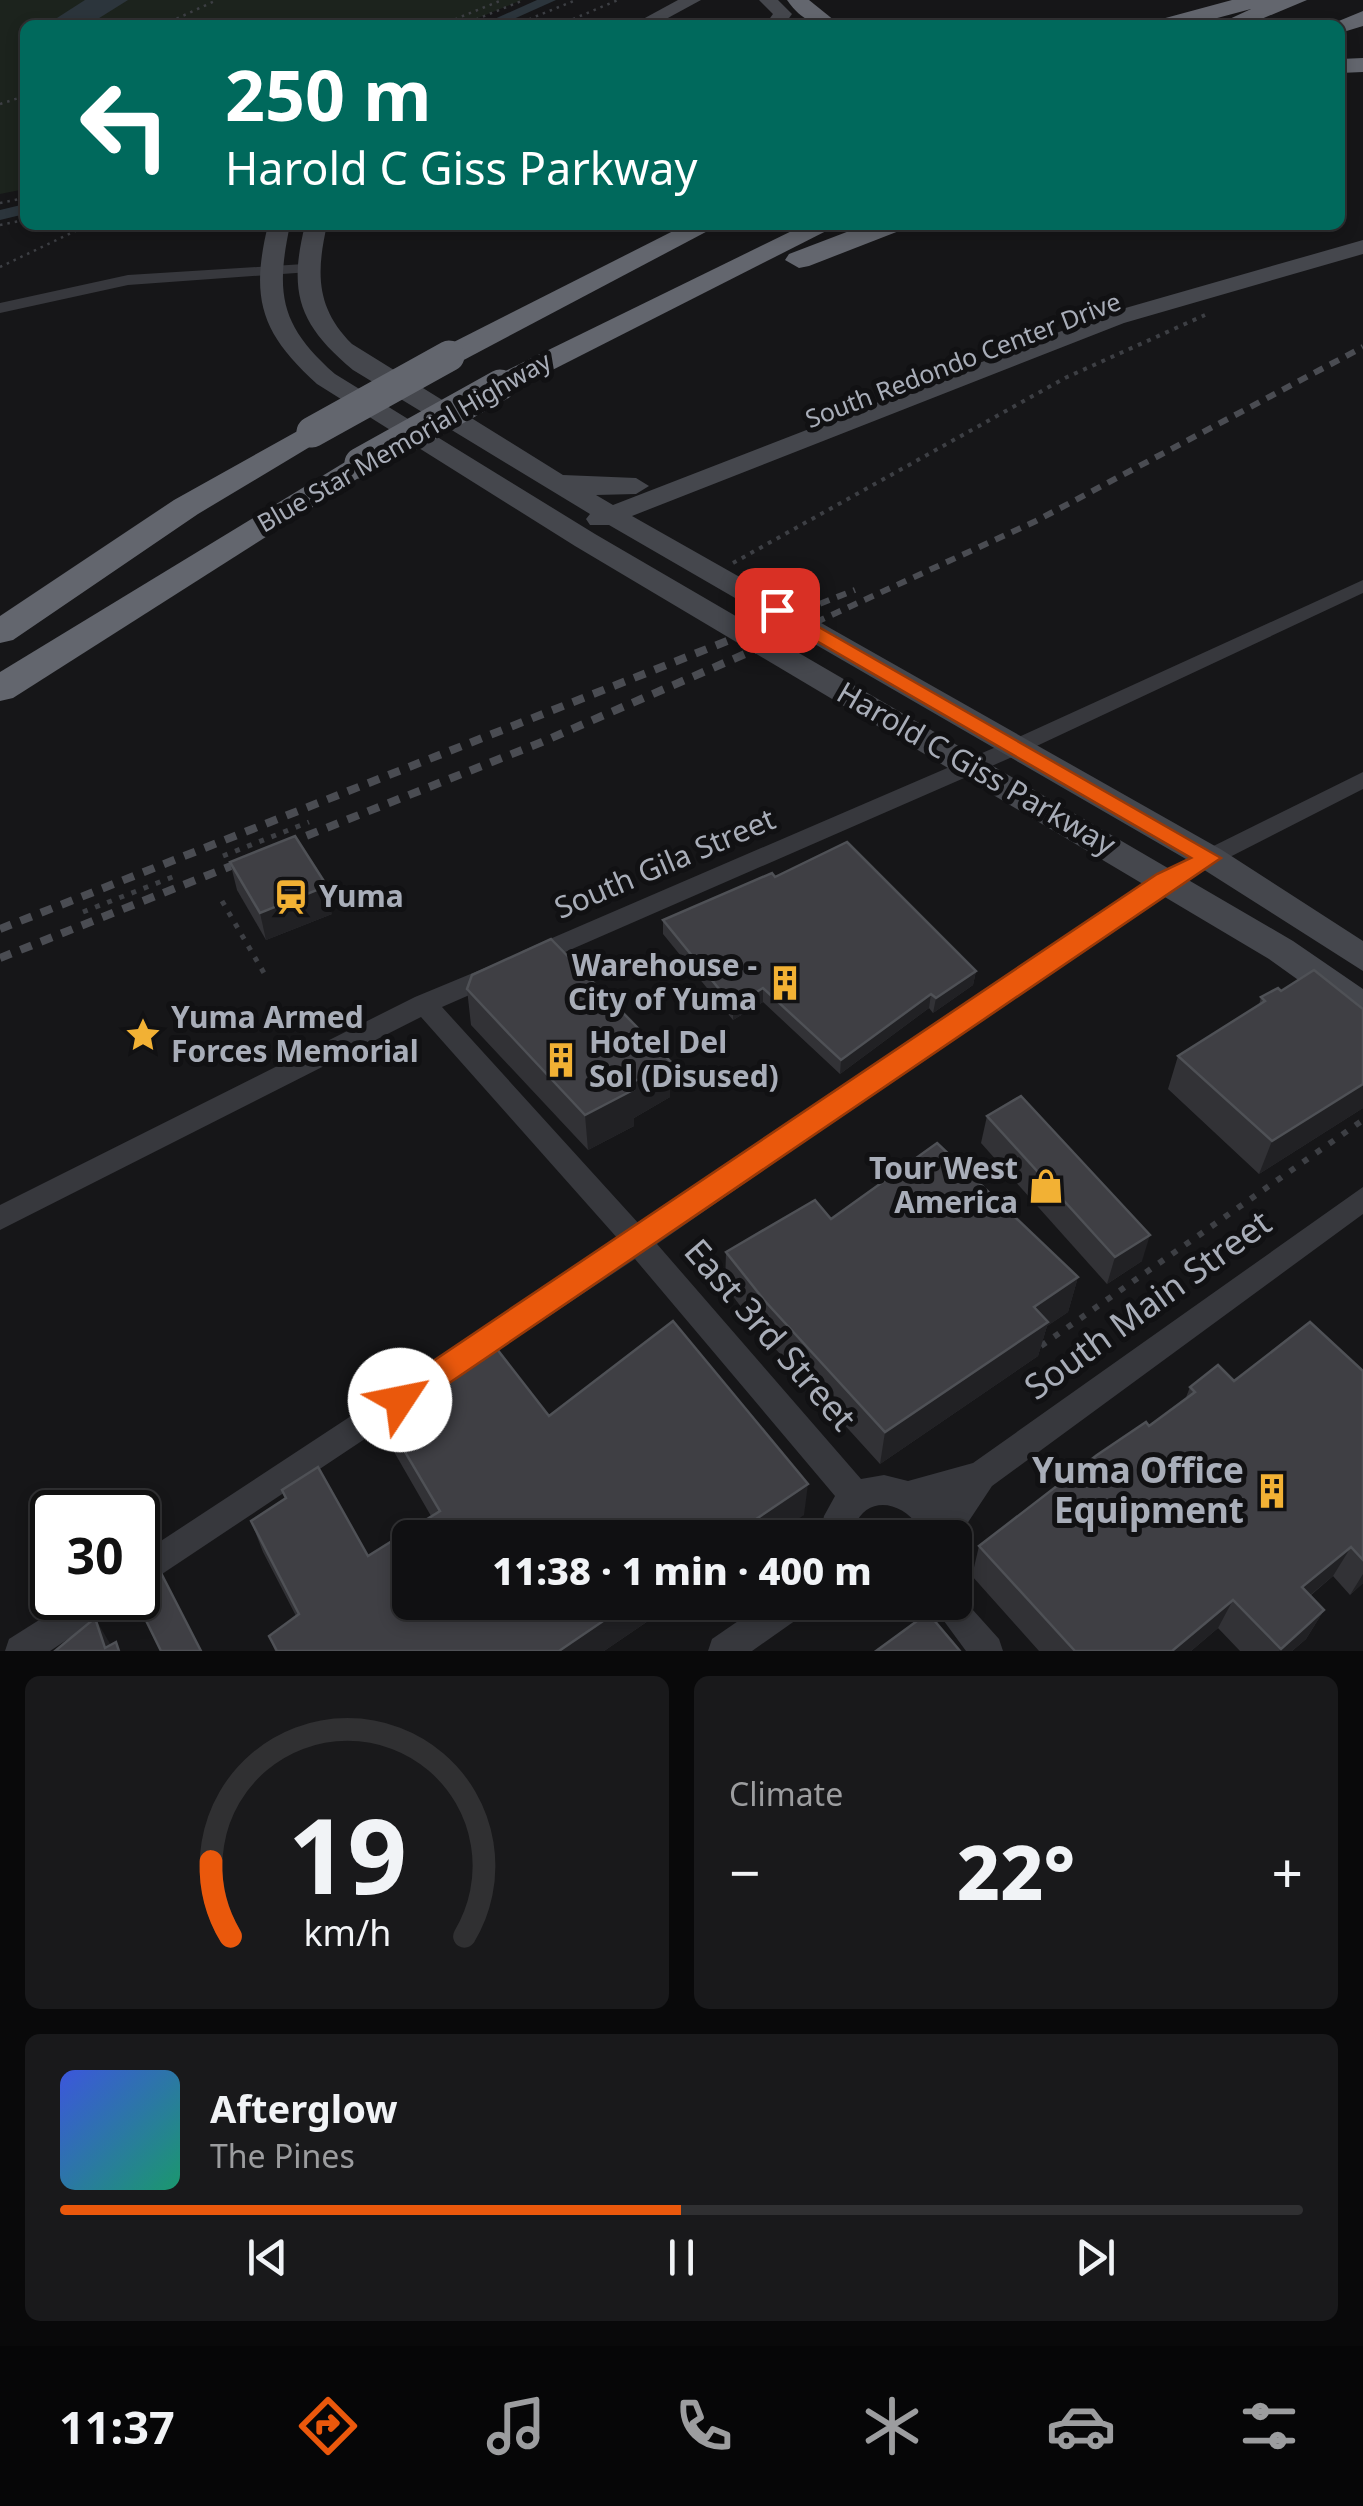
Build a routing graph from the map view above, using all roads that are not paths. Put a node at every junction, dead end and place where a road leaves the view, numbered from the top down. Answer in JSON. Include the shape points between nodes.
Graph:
{"nodes":[{"id":1,"x":1257,"y":0,"type":"edge"},
{"id":2,"x":1296,"y":0,"type":"edge"},
{"id":3,"x":687,"y":11,"type":"edge"},
{"id":4,"x":785,"y":13,"type":"edge"},
{"id":5,"x":657,"y":20,"type":"edge"},
{"id":6,"x":821,"y":20,"type":"edge"},
{"id":7,"x":1184,"y":20,"type":"edge"},
{"id":8,"x":1238,"y":20,"type":"edge"},
{"id":9,"x":1363,"y":227,"type":"edge"},
{"id":10,"x":278,"y":230,"type":"edge"},
{"id":11,"x":315,"y":230,"type":"edge"},
{"id":12,"x":674,"y":230,"type":"edge"},
{"id":13,"x":696,"y":230,"type":"edge"},
{"id":14,"x":815,"y":230,"type":"edge"},
{"id":15,"x":876,"y":230,"type":"edge"},
{"id":16,"x":1363,"y":247,"type":"edge"},
{"id":17,"x":268,"y":268,"type":"junction"},
{"id":18,"x":304,"y":269,"type":"junction"},
{"id":19,"x":0,"y":308,"type":"edge"},
{"id":20,"x":516,"y":321,"type":"junction"},
{"id":21,"x":553,"y":356,"type":"junction"},
{"id":22,"x":550,"y":479,"type":"junction"},
{"id":23,"x":700,"y":480,"type":"junction"},
{"id":24,"x":636,"y":486,"type":"junction"},
{"id":25,"x":591,"y":520,"type":"junction"},
{"id":26,"x":727,"y":572,"type":"junction"},
{"id":27,"x":1363,"y":586,"type":"edge"},
{"id":28,"x":0,"y":632,"type":"edge"},
{"id":29,"x":0,"y":689,"type":"edge"},
{"id":30,"x":1018,"y":746,"type":"junction"},
{"id":31,"x":971,"y":767,"type":"junction"},
{"id":32,"x":1363,"y":780,"type":"edge"},
{"id":33,"x":1210,"y":858,"type":"junction"},
{"id":34,"x":1166,"y":880,"type":"junction"},
{"id":35,"x":1363,"y":958,"type":"edge"},
{"id":36,"x":424,"y":1004,"type":"junction"},
{"id":37,"x":1363,"y":1007,"type":"edge"},
{"id":38,"x":1363,"y":1199,"type":"edge"},
{"id":39,"x":0,"y":1218,"type":"edge"},
{"id":40,"x":638,"y":1242,"type":"junction"},
{"id":41,"x":982,"y":1476,"type":"junction"},
{"id":42,"x":911,"y":1495,"type":"junction"},
{"id":43,"x":855,"y":1496,"type":"junction"},
{"id":44,"x":838,"y":1520,"type":"edge"},
{"id":45,"x":936,"y":1520,"type":"edge"},
{"id":46,"x":952,"y":1520,"type":"edge"},
{"id":47,"x":160,"y":1559,"type":"edge"},
{"id":48,"x":68,"y":1620,"type":"edge"},
{"id":49,"x":768,"y":1620,"type":"edge"},
{"id":50,"x":961,"y":1620,"type":"edge"},
{"id":51,"x":21,"y":1651,"type":"edge"},
{"id":52,"x":724,"y":1651,"type":"edge"},
{"id":53,"x":987,"y":1651,"type":"edge"}],
"edges":[{"from":1,"to":7,"type":"highway"},
{"from":2,"to":8,"type":"highway"},
{"from":3,"to":5,"type":"main road"},
{"from":4,"to":6,"type":"highway","via":[[807,12]]},
{"from":9,"to":24,"type":"main road","name":"South Redondo Center Drive","via":[[1130,296]]},
{"from":10,"to":17,"type":"main road"},
{"from":11,"to":18,"type":"main road"},
{"from":12,"to":20,"type":"highway","via":[[594,268]]},
{"from":13,"to":20,"type":"highway","name":"Blue Star Memorial Highway"},
{"from":14,"to":21,"type":"highway","name":"Blue Star Memorial Highway"},
{"from":15,"to":21,"type":"highway"},
{"from":16,"to":23,"type":"main road","name":"South Redondo Center Drive","via":[[1116,318]]},
{"from":17,"to":18,"type":"street"},
{"from":17,"to":19,"type":"street","via":[[128,280]]},
{"from":17,"to":25,"type":"main road","via":[[271,313],[298,356],[539,512]]},
{"from":18,"to":22,"type":"main road","name":"Harold C Giss Parkway","via":[[310,304],[333,343]]},
{"from":20,"to":28,"type":"highway","name":"Blue Star Memorial Highway","bridge":true,"via":[[186,507]]},
{"from":21,"to":29,"type":"highway","name":"Blue Star Memorial Highway","bridge":true,"via":[[360,463]]},
{"from":22,"to":24,"type":"main road"},
{"from":22,"to":25,"type":"main road","name":"Harold C Giss Parkway"},
{"from":23,"to":25,"type":"main road","name":"South Redondo Center Drive"},
{"from":23,"to":26,"type":"main road","via":[[671,513],[672,526],[676,536]]},
{"from":24,"to":25,"type":"main road","name":"South Redondo Center Drive"},
{"from":25,"to":26,"type":"main road","name":"Harold C Giss Parkway"},
{"from":25,"to":31,"type":"main road","name":"Harold C Giss Parkway"},
{"from":26,"to":30,"type":"main road","name":"Harold C Giss Parkway"},
{"from":27,"to":30,"type":"street","name":"South Gila Street"},
{"from":30,"to":31,"type":"street","name":"South Gila Street"},
{"from":30,"to":33,"type":"main road","name":"Harold C Giss Parkway"},
{"from":31,"to":34,"type":"main road","name":"Harold C Giss Parkway"},
{"from":31,"to":36,"type":"street","name":"South Gila Street"},
{"from":32,"to":33,"type":"street"},
{"from":33,"to":34,"type":"street"},
{"from":33,"to":35,"type":"main road","name":"Harold C Giss Parkway"},
{"from":34,"to":37,"type":"main road","name":"Harold C Giss Parkway"},
{"from":34,"to":40,"type":"street"},
{"from":36,"to":39,"type":"street","name":"South Gila Street"},
{"from":36,"to":40,"type":"street","name":"East 3rd Street"},
{"from":38,"to":41,"type":"street","name":"South Main Street"},
{"from":40,"to":43,"type":"street","name":"East 3rd Street"},
{"from":40,"to":47,"type":"street"},
{"from":41,"to":42,"type":"street","name":"South Main Street"},
{"from":41,"to":46,"type":"street","name":"South Main Street"},
{"from":42,"to":43,"type":"street","name":"South Main Street","via":[[883,1488]]},
{"from":42,"to":45,"type":"street"},
{"from":43,"to":44,"type":"street"},
{"from":48,"to":51,"type":"street"},
{"from":49,"to":52,"type":"street"},
{"from":50,"to":53,"type":"street"}]}
